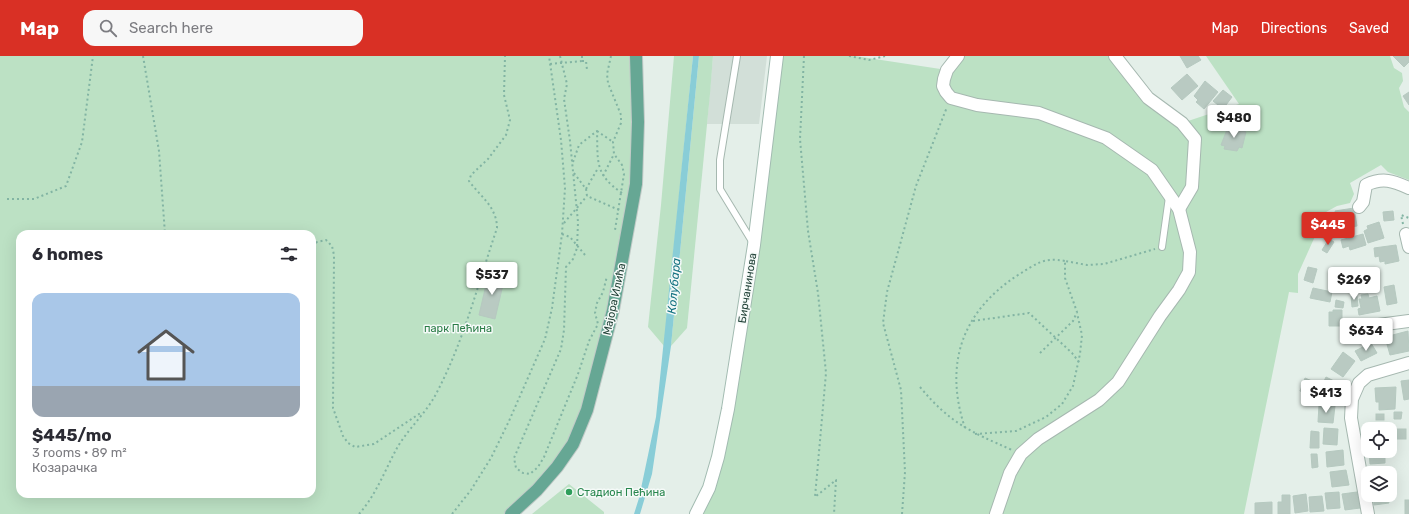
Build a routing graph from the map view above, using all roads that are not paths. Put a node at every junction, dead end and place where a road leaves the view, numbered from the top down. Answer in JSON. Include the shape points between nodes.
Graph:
{"nodes":[{"id":1,"x":636,"y":56,"type":"edge"},
{"id":2,"x":737,"y":56,"type":"edge"},
{"id":3,"x":776,"y":56,"type":"edge"},
{"id":4,"x":958,"y":56,"type":"edge"},
{"id":5,"x":1115,"y":56,"type":"edge"},
{"id":6,"x":1409,"y":188,"type":"edge"},
{"id":7,"x":1170,"y":195,"type":"junction"},
{"id":8,"x":1359,"y":207,"type":"dead end"},
{"id":9,"x":1179,"y":209,"type":"junction"},
{"id":10,"x":1406,"y":234,"type":"road end"},
{"id":11,"x":754,"y":244,"type":"junction"},
{"id":12,"x":1162,"y":247,"type":"road end"},
{"id":13,"x":1409,"y":247,"type":"edge"},
{"id":14,"x":1409,"y":321,"type":"edge"},
{"id":15,"x":1348,"y":329,"type":"dead end"},
{"id":16,"x":1409,"y":363,"type":"edge"},
{"id":17,"x":511,"y":514,"type":"edge"},
{"id":18,"x":696,"y":514,"type":"edge"},
{"id":19,"x":996,"y":514,"type":"edge"},
{"id":20,"x":1368,"y":514,"type":"edge"}],
"edges":[{"from":1,"to":17,"type":"main road","name":"Мајора Илића","via":[[636,184],[614,310],[587,410],[573,444],[557,467]]},
{"from":2,"to":11,"type":"lane","via":[[720,160],[720,189]]},
{"from":3,"to":11,"type":"street","name":"Бирчанинова"},
{"from":4,"to":7,"type":"street","via":[[947,70],[944,79],[943,86],[951,98],[977,105],[1039,112],[1106,138],[1152,170]]},
{"from":5,"to":9,"type":"street","via":[[1148,98],[1182,123],[1195,139],[1192,187]]},
{"from":6,"to":8,"type":"street","via":[[1377,179],[1366,185],[1363,202]]},
{"from":7,"to":9,"type":"street"},
{"from":7,"to":12,"type":"lane"},
{"from":9,"to":19,"type":"street","via":[[1190,252],[1189,272],[1179,290],[1118,382],[1099,400],[1038,439],[1021,454],[1010,473]]},
{"from":10,"to":13,"type":"street"},
{"from":11,"to":18,"type":"street","name":"Бирчанинова","via":[[718,457],[709,488]]},
{"from":14,"to":15,"type":"street"},
{"from":16,"to":20,"type":"street","via":[[1368,375],[1359,383],[1352,399],[1351,418]]}]}
